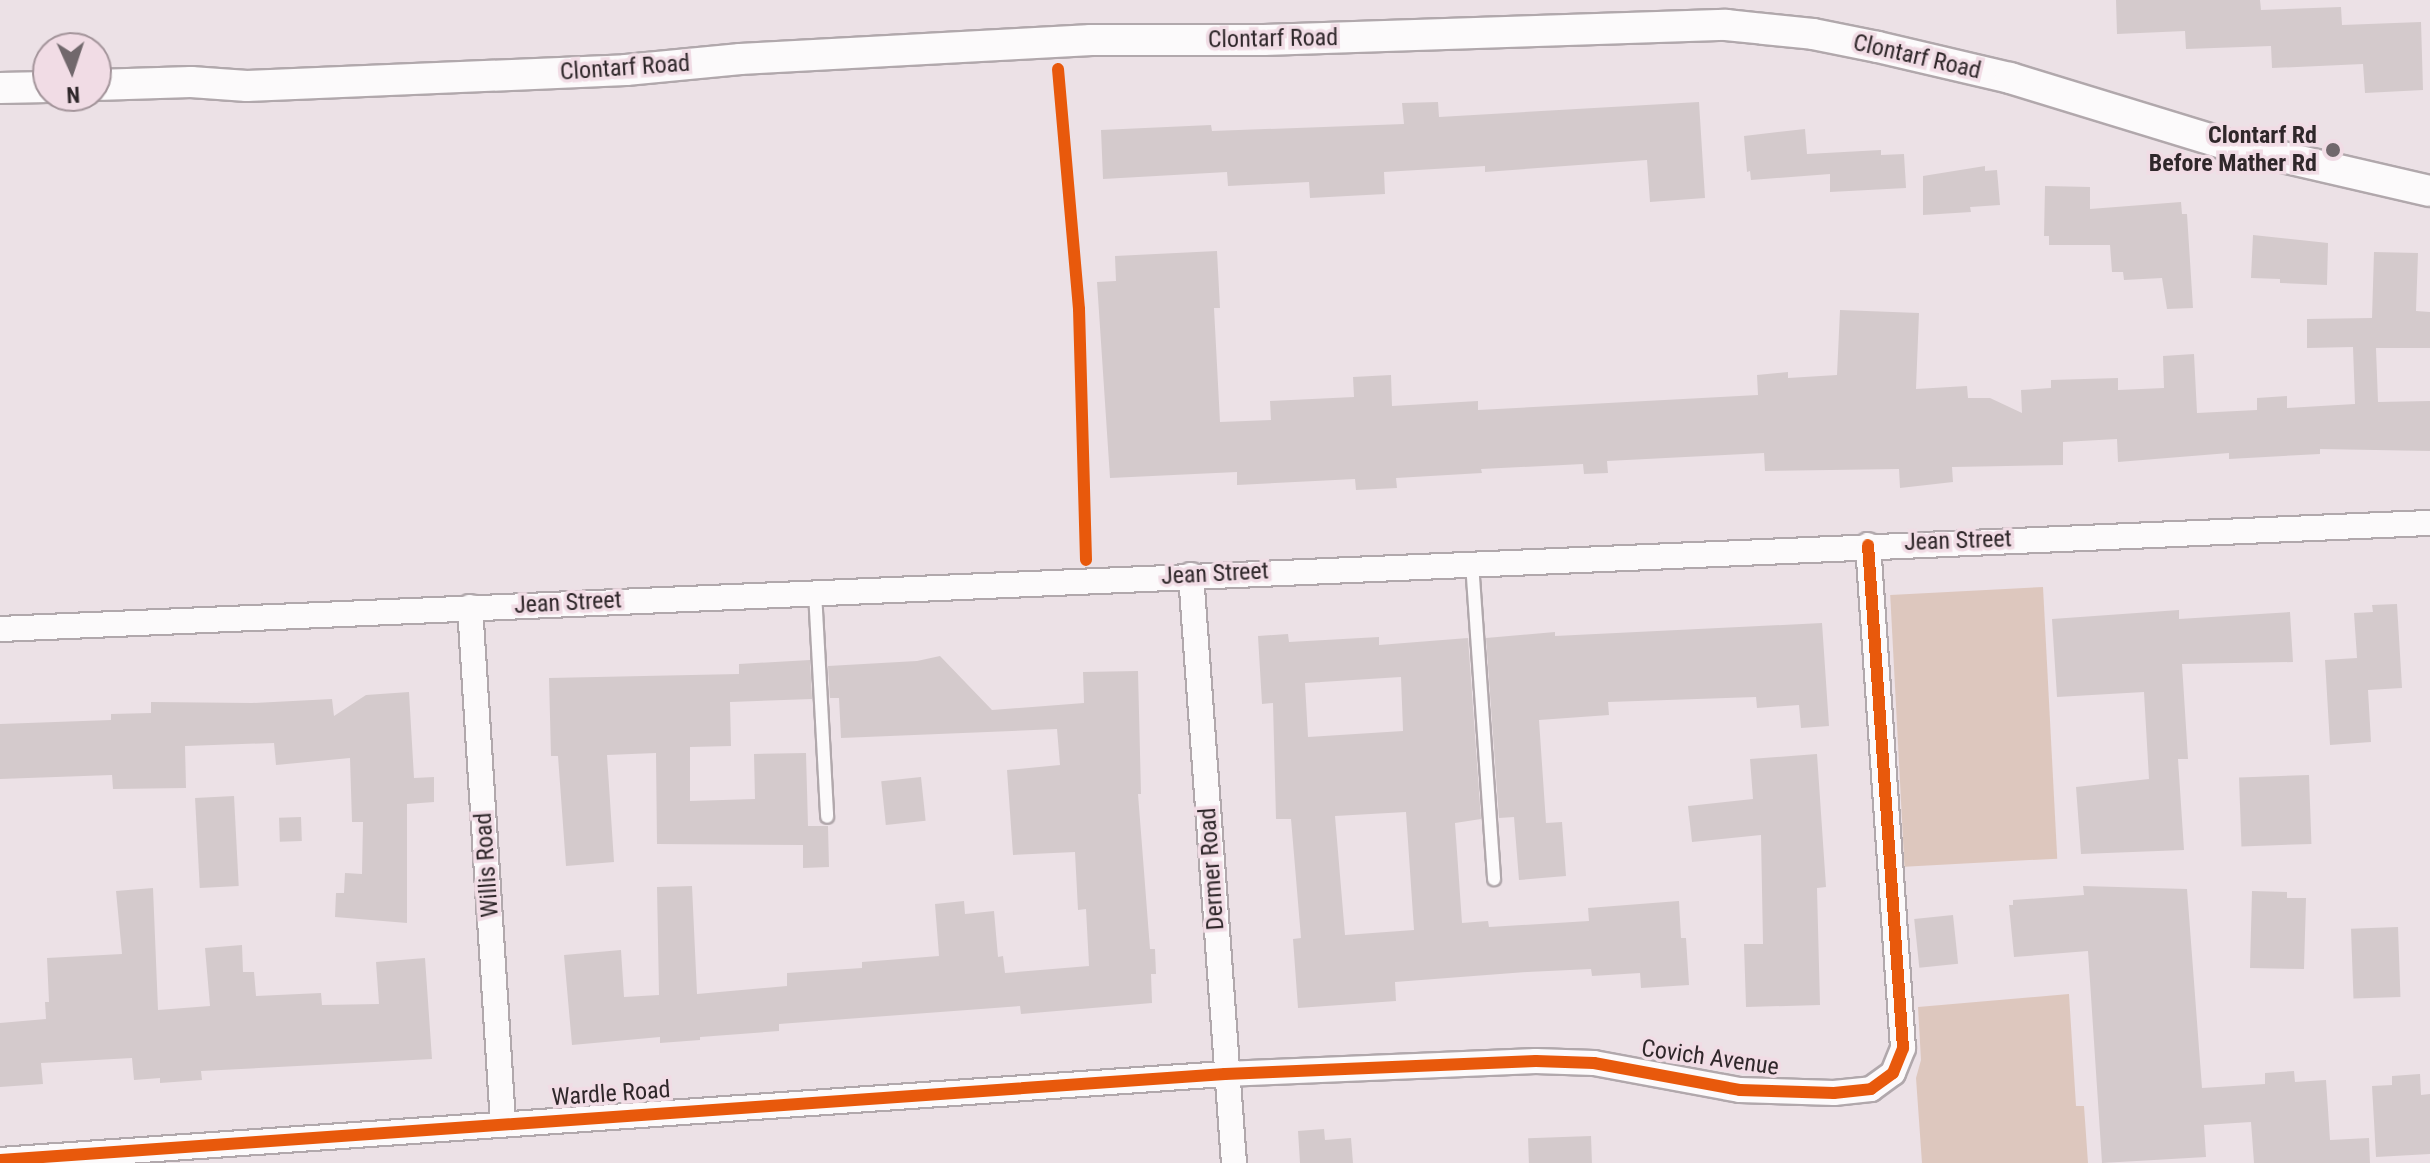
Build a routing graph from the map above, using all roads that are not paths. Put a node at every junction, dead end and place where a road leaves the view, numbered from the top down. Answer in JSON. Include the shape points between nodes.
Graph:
{"nodes":[{"id":1,"x":112,"y":84,"type":"edge"},
{"id":2,"x":32,"y":87,"type":"edge"},
{"id":3,"x":0,"y":88,"type":"edge"},
{"id":4,"x":2430,"y":191,"type":"edge"},
{"id":5,"x":2430,"y":523,"type":"edge"},
{"id":6,"x":1868,"y":545,"type":"junction"},
{"id":7,"x":1472,"y":563,"type":"junction"},
{"id":8,"x":1191,"y":575,"type":"junction"},
{"id":9,"x":815,"y":592,"type":"junction"},
{"id":10,"x":470,"y":607,"type":"junction"},
{"id":11,"x":0,"y":629,"type":"edge"},
{"id":12,"x":827,"y":817,"type":"dead end"},
{"id":13,"x":1494,"y":879,"type":"dead end"},
{"id":14,"x":1225,"y":1074,"type":"junction"},
{"id":15,"x":503,"y":1123,"type":"junction"},
{"id":16,"x":12,"y":1161,"type":"edge"},
{"id":17,"x":1234,"y":1163,"type":"edge"}],
"edges":[{"from":1,"to":4,"type":"street","name":"Clontarf Road","via":[[247,86],[626,70],[1091,40],[1264,40],[1726,25],[1813,34],[1966,68],[2222,143]]},
{"from":2,"to":3,"type":"street"},
{"from":5,"to":6,"type":"street","name":"Jean Street"},
{"from":6,"to":7,"type":"street","name":"Jean Street"},
{"from":6,"to":14,"type":"street","name":"Covich Avenue","via":[[1903,1048],[1893,1073],[1871,1089],[1834,1093],[1740,1090],[1579,1062]]},
{"from":7,"to":8,"type":"street","name":"Jean Street"},
{"from":7,"to":13,"type":"lane"},
{"from":8,"to":9,"type":"street","name":"Jean Street"},
{"from":8,"to":14,"type":"street","name":"Dermer Road"},
{"from":9,"to":10,"type":"street","name":"Jean Street"},
{"from":9,"to":12,"type":"lane"},
{"from":10,"to":11,"type":"street","name":"Jean Street"},
{"from":10,"to":15,"type":"street","name":"Willis Road"},
{"from":14,"to":15,"type":"street","name":"Wardle Road"},
{"from":14,"to":17,"type":"street","name":"Dermer Road"},
{"from":15,"to":16,"type":"street","name":"Wardle Road"}]}
